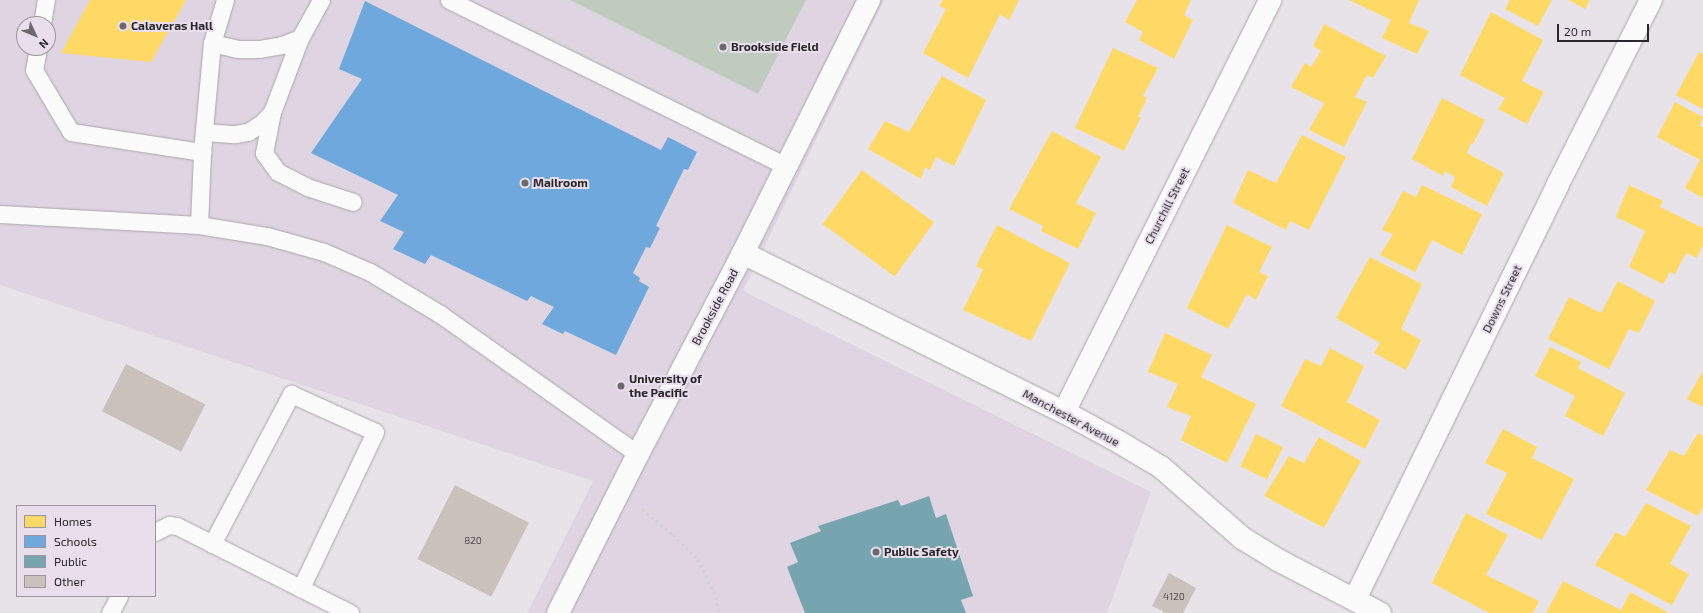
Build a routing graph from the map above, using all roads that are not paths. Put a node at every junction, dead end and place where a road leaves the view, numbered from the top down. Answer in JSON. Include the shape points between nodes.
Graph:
{"nodes":[{"id":1,"x":46,"y":0,"type":"edge"},
{"id":2,"x":225,"y":0,"type":"edge"},
{"id":3,"x":321,"y":0,"type":"edge"},
{"id":4,"x":449,"y":0,"type":"edge"},
{"id":5,"x":869,"y":0,"type":"edge"},
{"id":6,"x":1270,"y":0,"type":"edge"},
{"id":7,"x":1651,"y":0,"type":"edge"},
{"id":8,"x":43,"y":16,"type":"edge"},
{"id":9,"x":300,"y":38,"type":"junction"},
{"id":10,"x":212,"y":43,"type":"junction"},
{"id":11,"x":37,"y":56,"type":"edge"},
{"id":12,"x":272,"y":112,"type":"junction"},
{"id":13,"x":204,"y":132,"type":"junction"},
{"id":14,"x":202,"y":152,"type":"junction"},
{"id":15,"x":786,"y":166,"type":"junction"},
{"id":16,"x":353,"y":202,"type":"dead end"},
{"id":17,"x":0,"y":214,"type":"edge"},
{"id":18,"x":199,"y":225,"type":"junction"},
{"id":19,"x":743,"y":253,"type":"junction"},
{"id":20,"x":1064,"y":412,"type":"junction"},
{"id":21,"x":638,"y":454,"type":"junction"},
{"id":22,"x":156,"y":532,"type":"edge"},
{"id":23,"x":212,"y":544,"type":"junction"},
{"id":24,"x":301,"y":588,"type":"junction"},
{"id":25,"x":118,"y":597,"type":"edge"},
{"id":26,"x":1355,"y":599,"type":"junction"},
{"id":27,"x":110,"y":613,"type":"edge"},
{"id":28,"x":350,"y":613,"type":"edge"},
{"id":29,"x":558,"y":613,"type":"edge"},
{"id":30,"x":1380,"y":613,"type":"edge"}],
"edges":[{"from":1,"to":8,"type":"lane"},
{"from":2,"to":10,"type":"lane"},
{"from":3,"to":9,"type":"lane"},
{"from":4,"to":15,"type":"lane"},
{"from":5,"to":15,"type":"street","name":"Brookside Road"},
{"from":6,"to":20,"type":"street","name":"Churchill Street"},
{"from":7,"to":26,"type":"street","name":"Downs Street","via":[[1560,179]]},
{"from":9,"to":10,"type":"lane","via":[[282,46],[259,49],[237,49]]},
{"from":9,"to":12,"type":"lane"},
{"from":10,"to":13,"type":"lane"},
{"from":11,"to":14,"type":"lane","via":[[34,70],[71,132]]},
{"from":12,"to":13,"type":"lane","via":[[248,132]]},
{"from":12,"to":16,"type":"lane","via":[[264,153],[278,172],[307,187]]},
{"from":13,"to":14,"type":"lane"},
{"from":14,"to":18,"type":"lane"},
{"from":15,"to":19,"type":"street","name":"Brookside Road"},
{"from":17,"to":18,"type":"lane"},
{"from":18,"to":21,"type":"lane","via":[[282,240],[324,252],[370,272],[440,314]]},
{"from":19,"to":20,"type":"street","name":"Manchester Avenue"},
{"from":19,"to":21,"type":"street","name":"Brookside Road"},
{"from":20,"to":26,"type":"street","name":"Manchester Avenue","via":[[1161,467],[1242,538],[1278,560]]},
{"from":21,"to":29,"type":"street","name":"Brookside Road"},
{"from":22,"to":23,"type":"lane","via":[[169,525],[177,526]]},
{"from":23,"to":24,"type":"lane"},
{"from":23,"to":24,"type":"lane","via":[[291,394],[375,432]]},
{"from":24,"to":28,"type":"lane"},
{"from":25,"to":27,"type":"lane"},
{"from":26,"to":30,"type":"street","name":"Manchester Avenue"}]}
